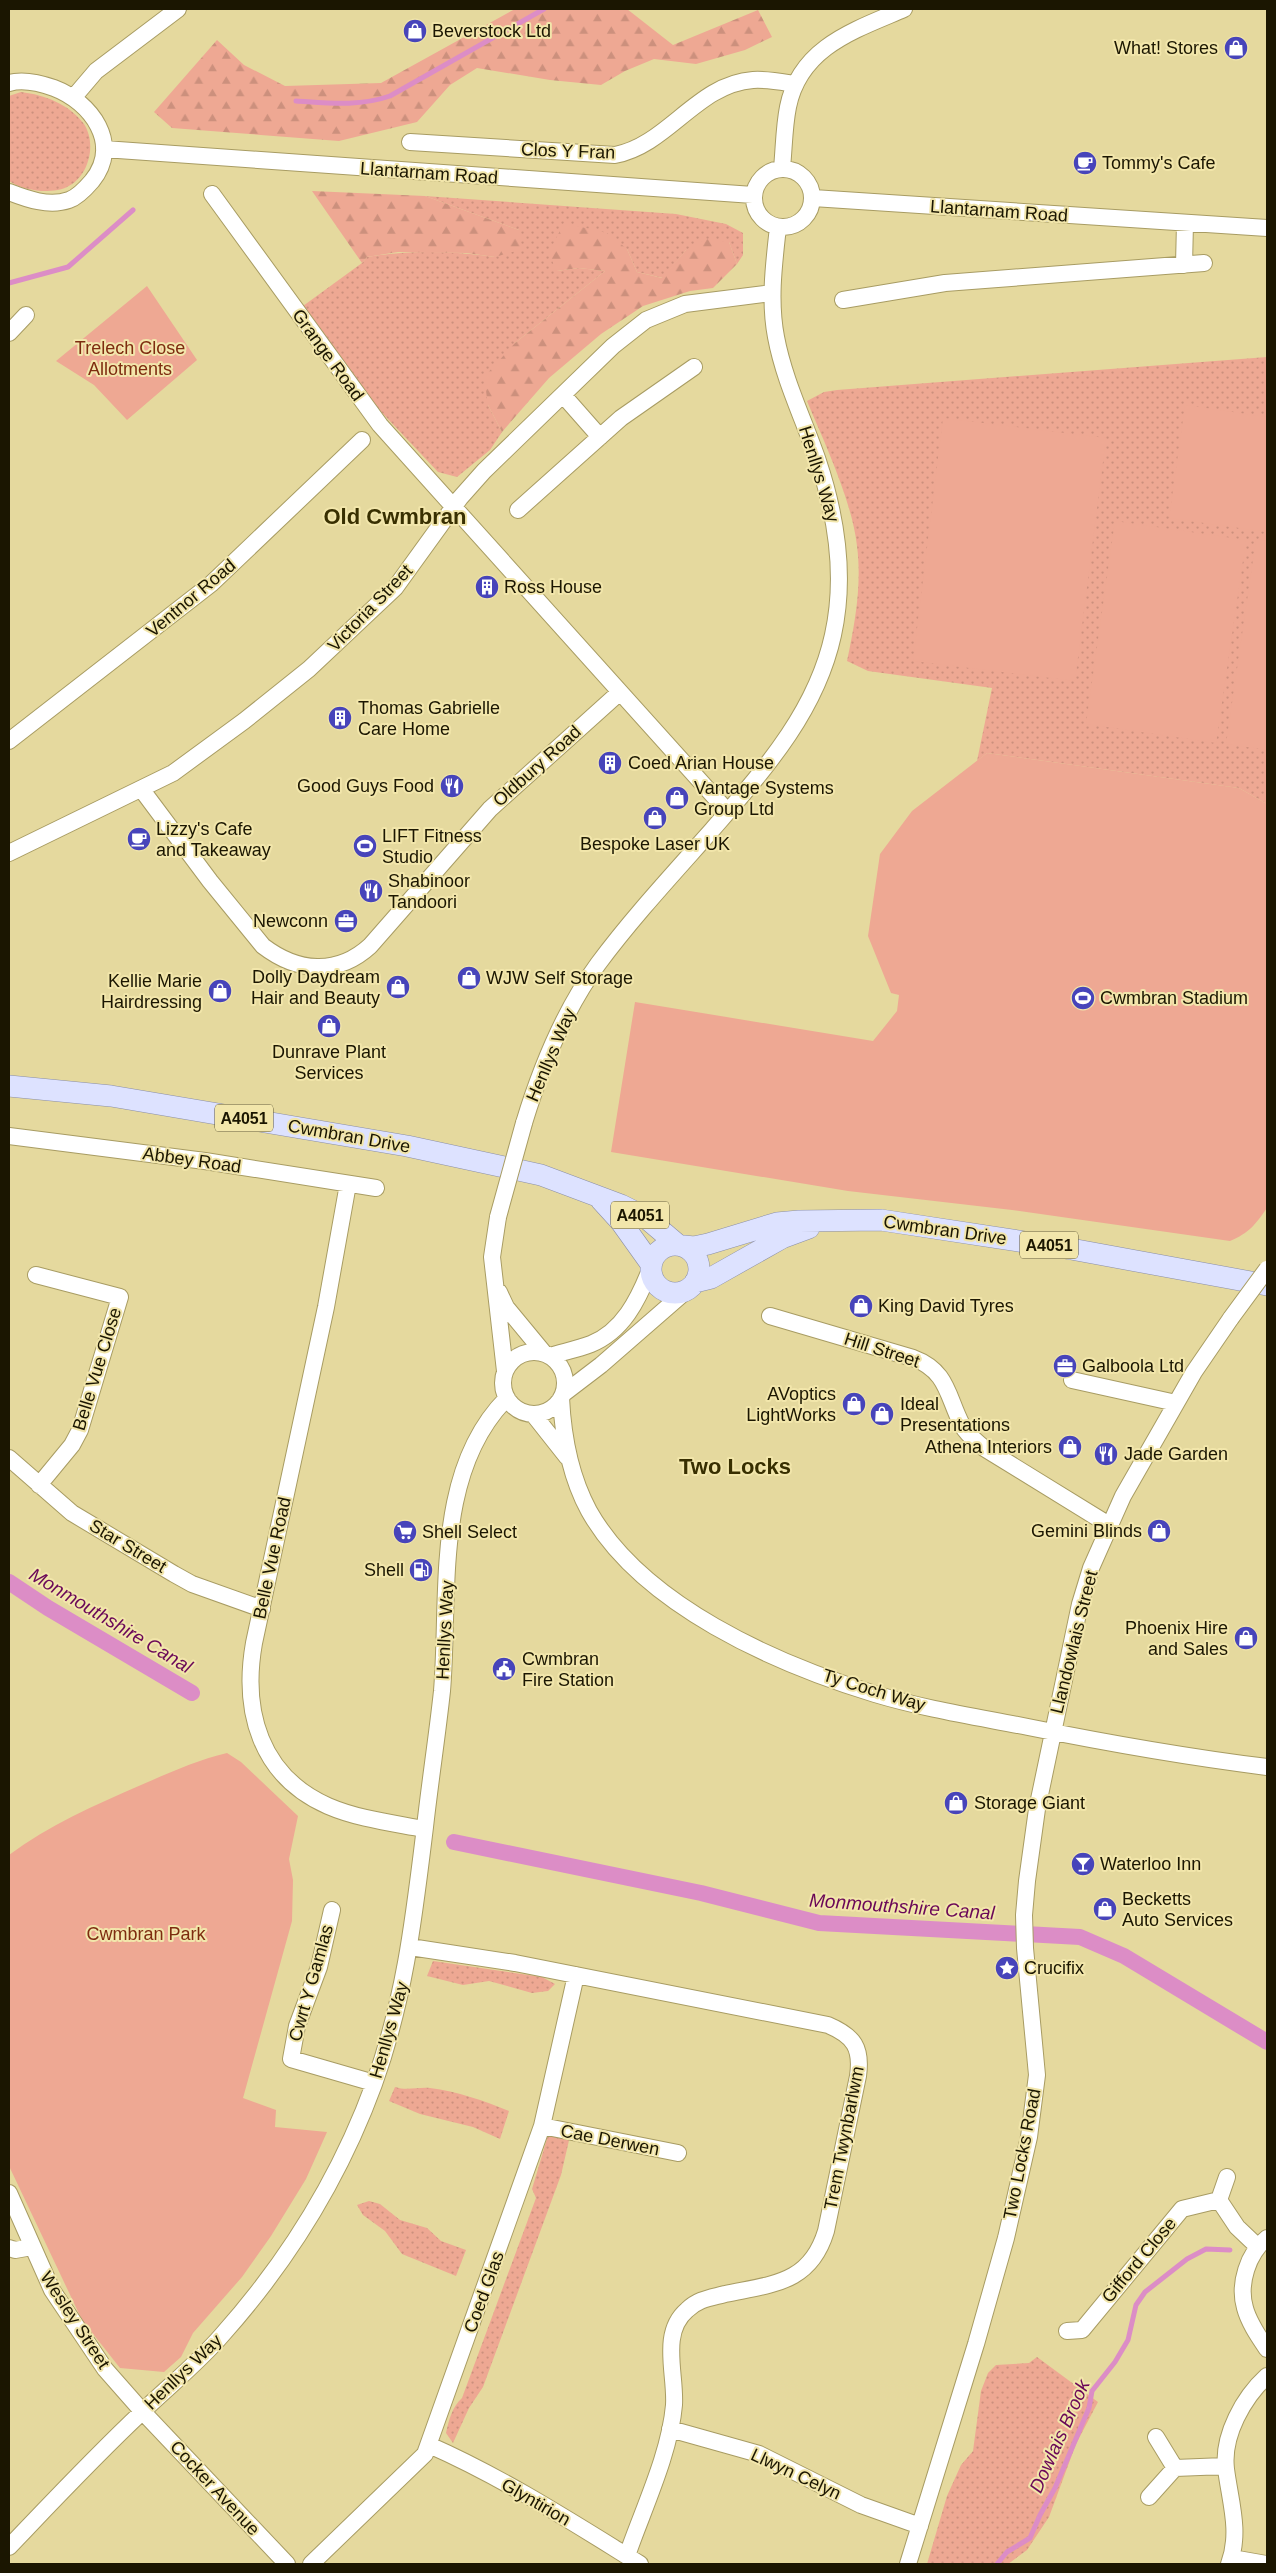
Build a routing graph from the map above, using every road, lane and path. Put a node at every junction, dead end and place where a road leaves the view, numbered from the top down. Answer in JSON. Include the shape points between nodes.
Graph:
{"nodes":[{"id":1,"x":178,"y":9,"type":"edge"},
{"id":2,"x":904,"y":9,"type":"edge"},
{"id":3,"x":9,"y":83,"type":"edge"},
{"id":4,"x":795,"y":84,"type":"junction"},
{"id":5,"x":73,"y":98,"type":"junction"},
{"id":6,"x":410,"y":142,"type":"dead end"},
{"id":7,"x":104,"y":149,"type":"junction"},
{"id":8,"x":782,"y":168,"type":"junction"},
{"id":9,"x":9,"y":192,"type":"edge"},
{"id":10,"x":212,"y":194,"type":"dead end"},
{"id":11,"x":753,"y":195,"type":"junction"},
{"id":12,"x":813,"y":198,"type":"junction"},
{"id":13,"x":1185,"y":223,"type":"junction"},
{"id":14,"x":778,"y":227,"type":"junction"},
{"id":15,"x":1267,"y":228,"type":"edge"},
{"id":16,"x":1204,"y":263,"type":"dead end"},
{"id":17,"x":1184,"y":265,"type":"junction"},
{"id":18,"x":772,"y":292,"type":"junction"},
{"id":19,"x":843,"y":300,"type":"dead end"},
{"id":20,"x":26,"y":315,"type":"dead end"},
{"id":21,"x":9,"y":333,"type":"edge"},
{"id":22,"x":694,"y":367,"type":"dead end"},
{"id":23,"x":563,"y":395,"type":"junction"},
{"id":24,"x":600,"y":437,"type":"junction"},
{"id":25,"x":362,"y":440,"type":"dead end"},
{"id":26,"x":453,"y":507,"type":"junction"},
{"id":27,"x":518,"y":510,"type":"dead end"},
{"id":28,"x":620,"y":692,"type":"junction"},
{"id":29,"x":9,"y":741,"type":"edge"},
{"id":30,"x":142,"y":790,"type":"junction"},
{"id":31,"x":728,"y":812,"type":"junction"},
{"id":32,"x":9,"y":853,"type":"edge"},
{"id":33,"x":9,"y":1086,"type":"edge"},
{"id":34,"x":9,"y":1136,"type":"edge"},
{"id":35,"x":348,"y":1184,"type":"junction"},
{"id":36,"x":376,"y":1188,"type":"dead end"},
{"id":37,"x":595,"y":1195,"type":"junction"},
{"id":38,"x":828,"y":1222,"type":"junction"},
{"id":39,"x":681,"y":1246,"type":"junction"},
{"id":40,"x":651,"y":1267,"type":"junction"},
{"id":41,"x":1267,"y":1268,"type":"edge"},
{"id":42,"x":36,"y":1274,"type":"dead end"},
{"id":43,"x":496,"y":1285,"type":"junction"},
{"id":44,"x":1267,"y":1285,"type":"edge"},
{"id":45,"x":691,"y":1286,"type":"junction"},
{"id":46,"x":770,"y":1316,"type":"dead end"},
{"id":47,"x":547,"y":1354,"type":"junction"},
{"id":48,"x":505,"y":1371,"type":"junction"},
{"id":49,"x":1072,"y":1380,"type":"dead end"},
{"id":50,"x":562,"y":1396,"type":"junction"},
{"id":51,"x":507,"y":1398,"type":"junction"},
{"id":52,"x":1176,"y":1403,"type":"junction"},
{"id":53,"x":533,"y":1414,"type":"junction"},
{"id":54,"x":568,"y":1457,"type":"junction"},
{"id":55,"x":9,"y":1458,"type":"edge"},
{"id":56,"x":39,"y":1485,"type":"junction"},
{"id":57,"x":1109,"y":1525,"type":"junction"},
{"id":58,"x":262,"y":1609,"type":"junction"},
{"id":59,"x":1052,"y":1732,"type":"junction"},
{"id":60,"x":1267,"y":1767,"type":"edge"},
{"id":61,"x":424,"y":1829,"type":"junction"},
{"id":62,"x":332,"y":1910,"type":"dead end"},
{"id":63,"x":410,"y":1947,"type":"junction"},
{"id":64,"x":576,"y":1975,"type":"junction"},
{"id":65,"x":374,"y":2083,"type":"junction"},
{"id":66,"x":542,"y":2126,"type":"junction"},
{"id":67,"x":678,"y":2153,"type":"dead end"},
{"id":68,"x":1227,"y":2177,"type":"dead end"},
{"id":69,"x":9,"y":2193,"type":"edge"},
{"id":70,"x":1219,"y":2200,"type":"junction"},
{"id":71,"x":1262,"y":2242,"type":"edge"},
{"id":72,"x":32,"y":2247,"type":"junction"},
{"id":73,"x":9,"y":2248,"type":"edge"},
{"id":74,"x":1067,"y":2331,"type":"dead end"},
{"id":75,"x":1267,"y":2349,"type":"edge"},
{"id":76,"x":1267,"y":2376,"type":"edge"},
{"id":77,"x":142,"y":2412,"type":"junction"},
{"id":78,"x":670,"y":2429,"type":"junction"},
{"id":79,"x":1156,"y":2437,"type":"dead end"},
{"id":80,"x":429,"y":2445,"type":"junction"},
{"id":81,"x":1225,"y":2466,"type":"junction"},
{"id":82,"x":1176,"y":2468,"type":"junction"},
{"id":83,"x":1149,"y":2497,"type":"dead end"},
{"id":84,"x":920,"y":2526,"type":"junction"},
{"id":85,"x":9,"y":2547,"type":"edge"},
{"id":86,"x":625,"y":2555,"type":"junction"},
{"id":87,"x":1230,"y":2561,"type":"edge"},
{"id":88,"x":287,"y":2564,"type":"edge"},
{"id":89,"x":311,"y":2564,"type":"edge"},
{"id":90,"x":640,"y":2564,"type":"edge"},
{"id":91,"x":908,"y":2564,"type":"edge"},
{"id":92,"x":1266,"y":2564,"type":"edge"}],
"edges":[{"from":1,"to":5,"type":"street","via":[[96,71]]},
{"from":2,"to":4,"type":"street","via":[[828,45],[813,57]]},
{"from":3,"to":5,"type":"street","via":[[47,86]]},
{"from":4,"to":6,"type":"street","name":"Clos Y Fran","via":[[753,80],[724,88],[707,96],[643,146],[615,155]]},
{"from":4,"to":8,"type":"street","via":[[788,108]]},
{"from":5,"to":7,"type":"street","via":[[86,107],[97,122]]},
{"from":7,"to":9,"type":"street","via":[[96,176],[86,189],[69,200],[30,200]]},
{"from":7,"to":11,"type":"street","name":"Llantarnam Road"},
{"from":8,"to":11,"type":"street","via":[[766,173]]},
{"from":8,"to":12,"type":"street","via":[[800,173],[807,180]]},
{"from":10,"to":26,"type":"street","name":"Grange Road","via":[[380,424]]},
{"from":11,"to":14,"type":"street","via":[[754,204],[763,219]]},
{"from":12,"to":13,"type":"street","name":"Llantarnam Road"},
{"from":12,"to":14,"type":"street","via":[[811,208],[798,223]]},
{"from":13,"to":15,"type":"street","name":"Llantarnam Road"},
{"from":13,"to":17,"type":"street"},
{"from":14,"to":18,"type":"street","name":"Henllys Way"},
{"from":16,"to":17,"type":"street"},
{"from":17,"to":19,"type":"street","via":[[945,283]]},
{"from":18,"to":23,"type":"street","name":"Victoria Street","via":[[710,299],[658,313],[620,340]]},
{"from":18,"to":31,"type":"street","name":"Henllys Way","via":[[780,352],[835,519],[839,593],[832,638],[810,701],[783,745]]},
{"from":20,"to":21,"type":"street"},
{"from":22,"to":24,"type":"street","via":[[621,418]]},
{"from":23,"to":24,"type":"street"},
{"from":23,"to":26,"type":"street","name":"Victoria Street","via":[[484,470]]},
{"from":24,"to":27,"type":"street"},
{"from":25,"to":29,"type":"street","name":"Ventnor Road","via":[[210,584]]},
{"from":26,"to":28,"type":"street"},
{"from":26,"to":30,"type":"street","name":"Victoria Street","via":[[395,588],[315,663],[205,751]]},
{"from":28,"to":30,"type":"street","name":"Oldbury Road","via":[[490,809],[370,946],[350,960],[330,967],[298,966],[263,946]]},
{"from":28,"to":31,"type":"street"},
{"from":30,"to":32,"type":"street","name":"Victoria Street"},
{"from":31,"to":43,"type":"street","name":"Henllys Way","bridge":true,"via":[[624,931],[586,982],[556,1034],[538,1076],[498,1217],[492,1257]]},
{"from":33,"to":37,"type":"main road","name":"Cwmbran Drive","number":"A4051","via":[[111,1096],[407,1146],[541,1175]]},
{"from":34,"to":35,"type":"street","name":"Abbey Road"},
{"from":35,"to":36,"type":"street","name":"Abbey Road"},
{"from":35,"to":58,"type":"street","name":"Belle Vue Road","via":[[326,1307]]},
{"from":37,"to":39,"type":"main road","number":"A4051","via":[[645,1217]]},
{"from":37,"to":40,"type":"main road","number":"A4051","via":[[621,1222]]},
{"from":38,"to":39,"type":"main road","number":"A4051","via":[[799,1220],[777,1223],[708,1244]]},
{"from":38,"to":44,"type":"main road","name":"Cwmbran Drive","number":"A4051","via":[[881,1220],[1071,1249]]},
{"from":38,"to":45,"type":"main road","number":"A4051","via":[[782,1238]]},
{"from":39,"to":40,"type":"main road","number":"A4051","via":[[660,1249]]},
{"from":39,"to":45,"type":"main road","number":"A4051","via":[[694,1254],[699,1265]]},
{"from":40,"to":45,"type":"main road","number":"A4051","via":[[654,1282],[663,1290],[674,1294]]},
{"from":40,"to":47,"type":"street","via":[[637,1301],[612,1331],[592,1344]]},
{"from":41,"to":52,"type":"street","name":"Llandowlais Street","bridge":true},
{"from":42,"to":56,"type":"street","name":"Belle Vue Close","via":[[120,1297],[80,1430],[72,1445]]},
{"from":43,"to":47,"type":"street","name":"Henllys Way","via":[[506,1307]]},
{"from":43,"to":48,"type":"street","name":"Henllys Way"},
{"from":45,"to":50,"type":"street"},
{"from":46,"to":57,"type":"street","name":"Hill Street","via":[[913,1358],[932,1368],[945,1384],[962,1426],[973,1439]]},
{"from":47,"to":48,"type":"street","via":[[525,1353],[510,1363]]},
{"from":47,"to":50,"type":"street","via":[[562,1368],[565,1377]]},
{"from":48,"to":51,"type":"street","via":[[503,1380]]},
{"from":49,"to":52,"type":"street"},
{"from":50,"to":53,"type":"street","via":[[549,1410]]},
{"from":50,"to":54,"type":"street","name":"Ty Coch Way"},
{"from":51,"to":53,"type":"street","via":[[522,1412]]},
{"from":51,"to":61,"type":"street","name":"Henllys Way","via":[[493,1412],[461,1470],[452,1519],[442,1691]]},
{"from":52,"to":57,"type":"street","name":"Llandowlais Street"},
{"from":53,"to":54,"type":"street","name":"Ty Coch Way"},
{"from":54,"to":59,"type":"street","name":"Ty Coch Way","via":[[589,1510],[628,1562],[664,1593],[722,1629],[775,1655],[875,1694]]},
{"from":55,"to":56,"type":"street","name":"Star Street"},
{"from":56,"to":58,"type":"street","name":"Star Street","via":[[72,1513],[174,1574],[192,1584]]},
{"from":57,"to":59,"type":"street","name":"Llandowlais Street","via":[[1080,1604]]},
{"from":58,"to":61,"type":"street","name":"Belle Vue Road","via":[[249,1684],[255,1726],[269,1755],[300,1789],[330,1807]]},
{"from":59,"to":60,"type":"street","name":"Ty Coch Way","via":[[1093,1742]]},
{"from":59,"to":84,"type":"street","name":"Two Locks Road","via":[[1032,1840],[1025,1920],[1037,2075],[1029,2137],[1006,2238]]},
{"from":61,"to":63,"type":"street","name":"Henllys Way"},
{"from":62,"to":65,"type":"street","name":"Cwrt Y Gamlas","via":[[319,1967],[296,2026],[291,2059]]},
{"from":63,"to":64,"type":"street","name":"Trem Twynbarlwm"},
{"from":63,"to":65,"type":"street","name":"Henllys Way","via":[[400,1997]]},
{"from":64,"to":66,"type":"street","name":"Coed Glas"},
{"from":64,"to":78,"type":"street","name":"Trem Twynbarlwm","via":[[828,2025],[841,2030],[858,2050],[858,2076],[820,2250],[798,2274],[785,2281],[699,2300],[685,2311],[671,2340],[674,2404]]},
{"from":65,"to":77,"type":"street","name":"Henllys Way","via":[[338,2168],[296,2238],[222,2336]]},
{"from":66,"to":67,"type":"street","name":"Cae Derwen"},
{"from":66,"to":80,"type":"street","name":"Coed Glas"},
{"from":68,"to":70,"type":"street"},
{"from":69,"to":72,"type":"street","name":"Wesley Street"},
{"from":70,"to":71,"type":"street","via":[[1237,2227]]},
{"from":70,"to":74,"type":"street","name":"Gifford Close","via":[[1182,2209],[1082,2330]]},
{"from":71,"to":75,"type":"street","via":[[1248,2264],[1243,2287],[1244,2308]]},
{"from":72,"to":73,"type":"street"},
{"from":72,"to":77,"type":"street","name":"Wesley Street","via":[[52,2290],[76,2327]]},
{"from":76,"to":81,"type":"street","via":[[1244,2402],[1228,2443]]},
{"from":77,"to":85,"type":"street","name":"Henllys Way"},
{"from":77,"to":88,"type":"street","name":"Cocker Avenue"},
{"from":78,"to":84,"type":"street","name":"Llwyn Celyn","via":[[758,2454],[861,2505]]},
{"from":78,"to":86,"type":"street","name":"Trem Twynbarlwm"},
{"from":79,"to":82,"type":"street"},
{"from":80,"to":86,"type":"street","name":"Glyntirion","via":[[548,2508]]},
{"from":80,"to":89,"type":"street","name":"Coed Glas","via":[[425,2454]]},
{"from":81,"to":82,"type":"street"},
{"from":81,"to":87,"type":"street","via":[[1235,2522]]},
{"from":82,"to":83,"type":"street"},
{"from":84,"to":91,"type":"street","name":"Two Locks Road"},
{"from":86,"to":90,"type":"street","name":"Glyntirion"},
{"from":87,"to":92,"type":"street"}]}
